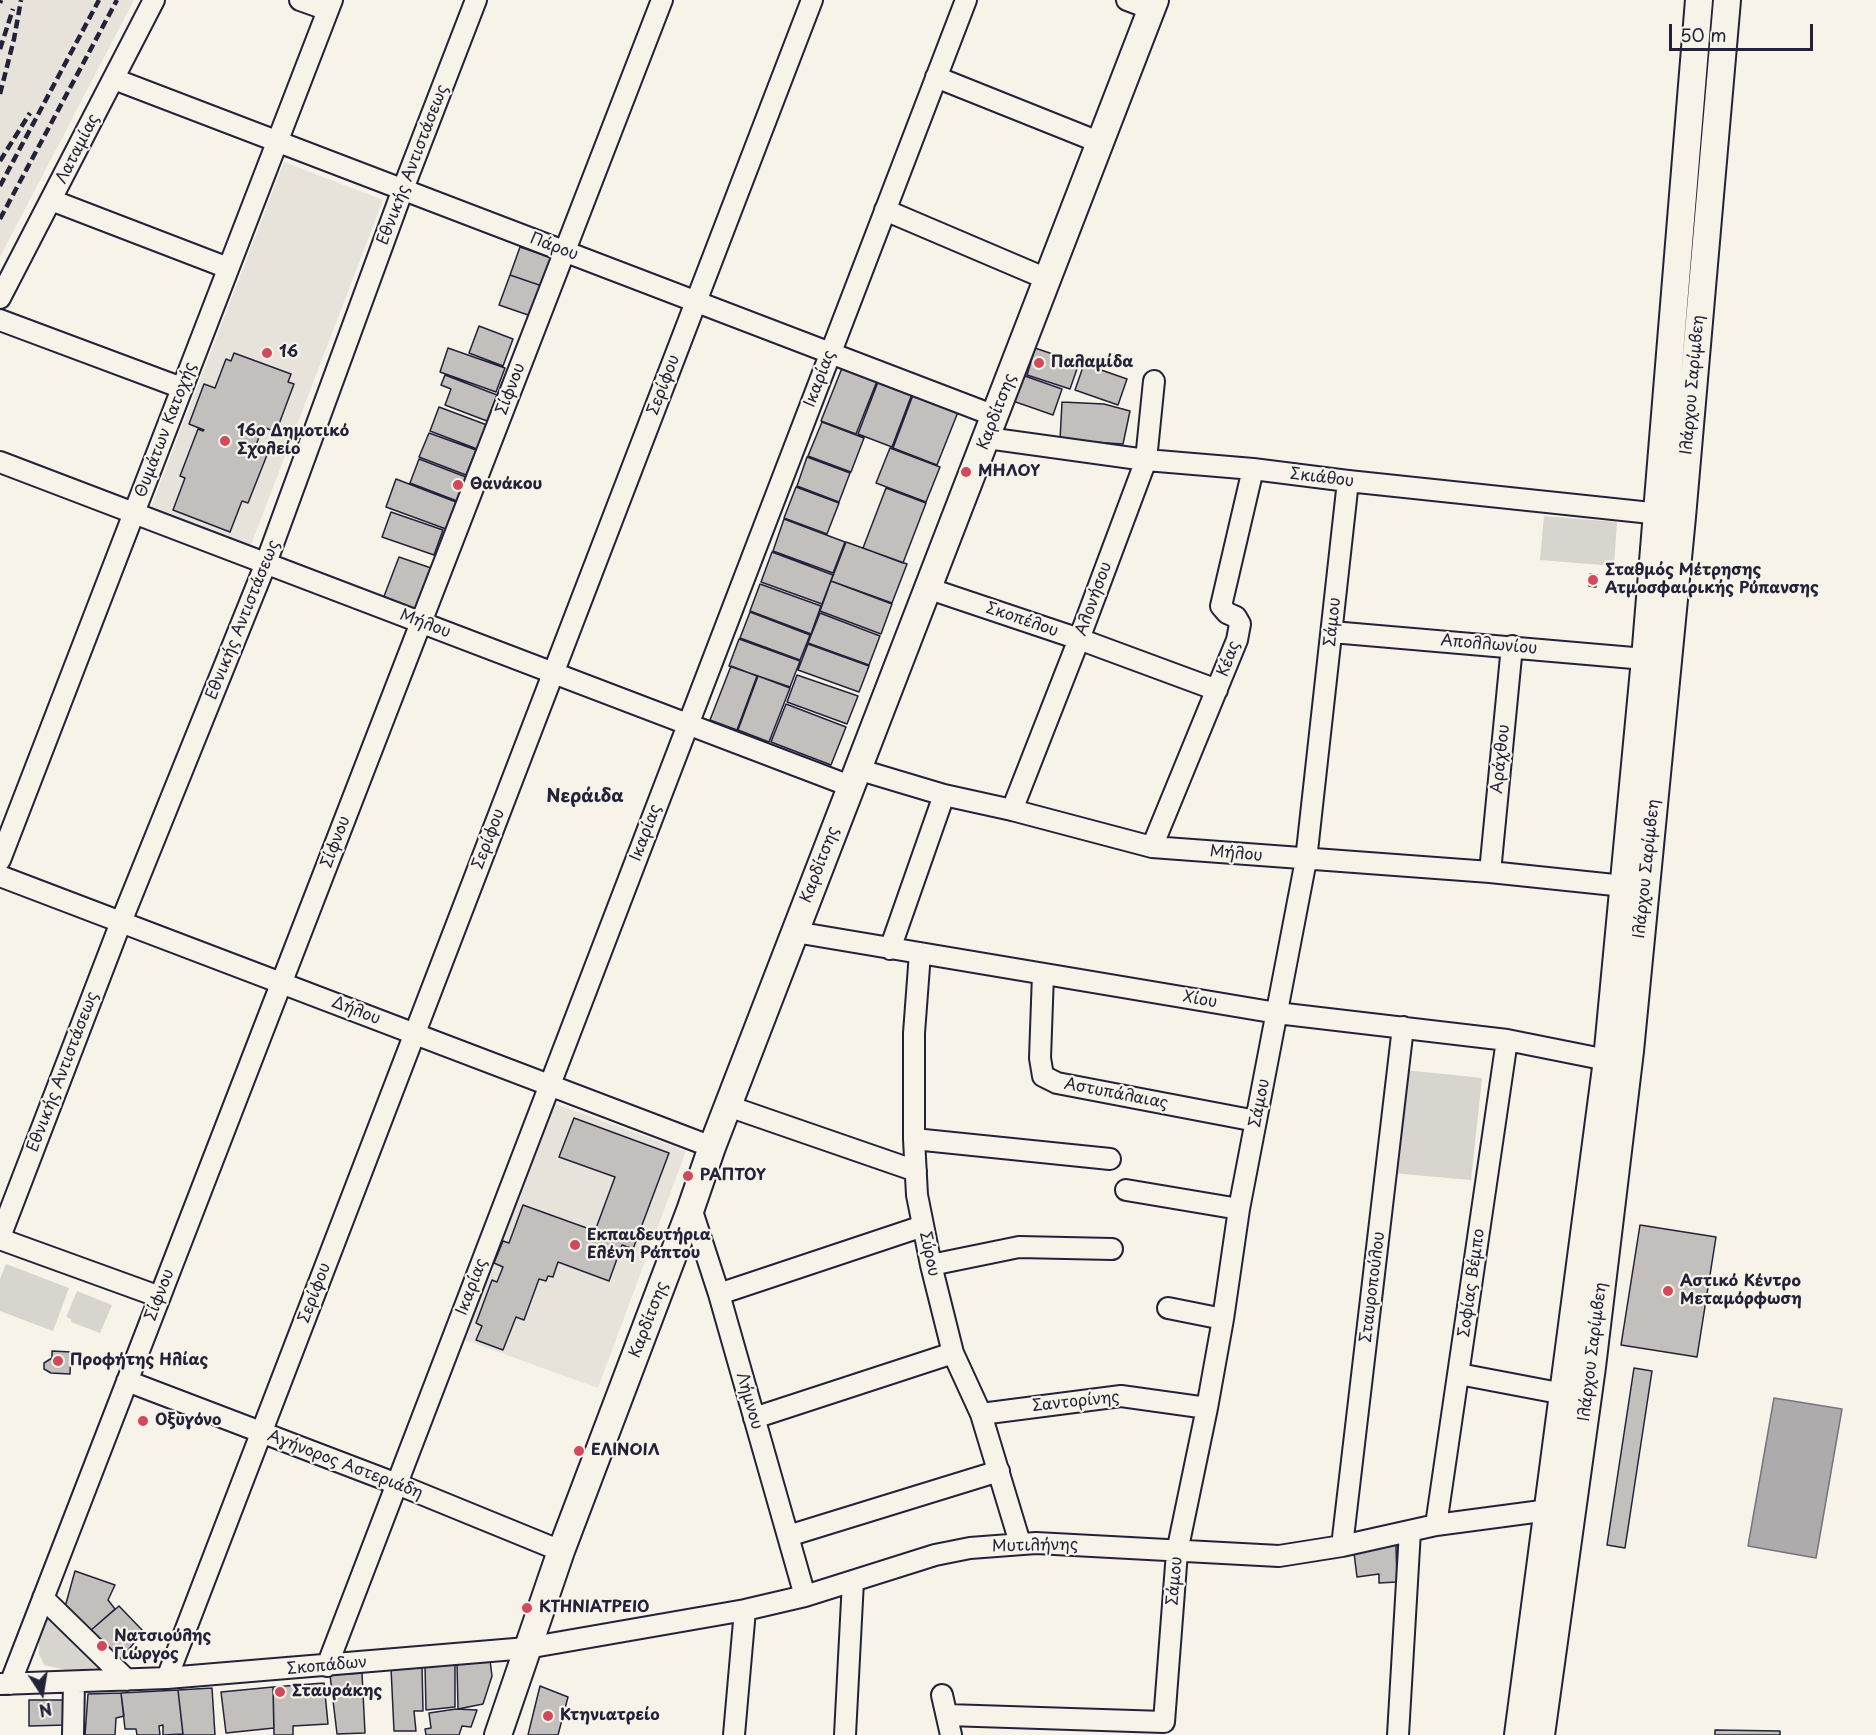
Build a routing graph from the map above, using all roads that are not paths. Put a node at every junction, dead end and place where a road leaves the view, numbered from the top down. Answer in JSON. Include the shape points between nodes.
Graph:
{"nodes":[{"id":1,"x":154,"y":0,"type":"edge"},
{"id":2,"x":300,"y":0,"type":"edge"},
{"id":3,"x":476,"y":0,"type":"edge"},
{"id":4,"x":662,"y":0,"type":"edge"},
{"id":5,"x":812,"y":0,"type":"edge"},
{"id":6,"x":966,"y":0,"type":"edge"},
{"id":7,"x":1127,"y":0,"type":"edge"},
{"id":8,"x":1699,"y":0,"type":"edge"},
{"id":9,"x":1727,"y":0,"type":"edge"},
{"id":10,"x":330,"y":5,"type":"edge"},
{"id":11,"x":1153,"y":5,"type":"edge"},
{"id":12,"x":936,"y":77,"type":"junction"},
{"id":13,"x":114,"y":80,"type":"junction"},
{"id":14,"x":277,"y":142,"type":"junction"},
{"id":15,"x":1101,"y":143,"type":"junction"},
{"id":16,"x":403,"y":189,"type":"junction"},
{"id":17,"x":51,"y":201,"type":"junction"},
{"id":18,"x":885,"y":210,"type":"junction"},
{"id":19,"x":565,"y":251,"type":"junction"},
{"id":20,"x":228,"y":268,"type":"junction"},
{"id":21,"x":1047,"y":279,"type":"junction"},
{"id":22,"x":0,"y":298,"type":"edge"},
{"id":23,"x":696,"y":301,"type":"junction"},
{"id":24,"x":0,"y":320,"type":"edge"},
{"id":25,"x":831,"y":352,"type":"junction"},
{"id":26,"x":1154,"y":381,"type":"dead end"},
{"id":27,"x":182,"y":388,"type":"junction"},
{"id":28,"x":991,"y":427,"type":"junction"},
{"id":29,"x":1146,"y":460,"type":"junction"},
{"id":30,"x":1,"y":464,"type":"edge"},
{"id":31,"x":1253,"y":469,"type":"junction"},
{"id":32,"x":1348,"y":482,"type":"junction"},
{"id":33,"x":134,"y":513,"type":"junction"},
{"id":34,"x":1670,"y":515,"type":"junction"},
{"id":35,"x":266,"y":563,"type":"junction"},
{"id":36,"x":927,"y":588,"type":"junction"},
{"id":37,"x":421,"y":622,"type":"junction"},
{"id":38,"x":1332,"y":632,"type":"junction"},
{"id":39,"x":1079,"y":639,"type":"junction"},
{"id":40,"x":1512,"y":646,"type":"junction"},
{"id":41,"x":1646,"y":658,"type":"junction"},
{"id":42,"x":554,"y":673,"type":"junction"},
{"id":43,"x":1217,"y":690,"type":"junction"},
{"id":44,"x":688,"y":724,"type":"junction"},
{"id":45,"x":854,"y":778,"type":"junction"},
{"id":46,"x":944,"y":795,"type":"junction"},
{"id":47,"x":1012,"y":810,"type":"junction"},
{"id":48,"x":1152,"y":848,"type":"junction"},
{"id":49,"x":0,"y":860,"type":"edge"},
{"id":50,"x":1306,"y":860,"type":"junction"},
{"id":51,"x":1490,"y":872,"type":"junction"},
{"id":52,"x":0,"y":876,"type":"edge"},
{"id":53,"x":1624,"y":886,"type":"junction"},
{"id":54,"x":121,"y":922,"type":"junction"},
{"id":55,"x":795,"y":932,"type":"junction"},
{"id":56,"x":890,"y":949,"type":"junction"},
{"id":57,"x":920,"y":953,"type":"junction"},
{"id":58,"x":1043,"y":974,"type":"junction"},
{"id":59,"x":281,"y":983,"type":"junction"},
{"id":60,"x":1277,"y":1013,"type":"junction"},
{"id":61,"x":1403,"y":1027,"type":"junction"},
{"id":62,"x":415,"y":1034,"type":"junction"},
{"id":63,"x":1507,"y":1040,"type":"junction"},
{"id":64,"x":1607,"y":1060,"type":"junction"},
{"id":65,"x":549,"y":1085,"type":"junction"},
{"id":66,"x":728,"y":1106,"type":"junction"},
{"id":67,"x":1256,"y":1121,"type":"junction"},
{"id":68,"x":914,"y":1139,"type":"junction"},
{"id":69,"x":712,"y":1147,"type":"junction"},
{"id":70,"x":1110,"y":1159,"type":"dead end"},
{"id":71,"x":916,"y":1171,"type":"junction"},
{"id":72,"x":1126,"y":1190,"type":"dead end"},
{"id":73,"x":691,"y":1208,"type":"junction"},
{"id":74,"x":1239,"y":1209,"type":"junction"},
{"id":75,"x":923,"y":1226,"type":"junction"},
{"id":76,"x":0,"y":1238,"type":"edge"},
{"id":77,"x":1112,"y":1249,"type":"dead end"},
{"id":78,"x":931,"y":1265,"type":"junction"},
{"id":79,"x":719,"y":1294,"type":"junction"},
{"id":80,"x":160,"y":1297,"type":"junction"},
{"id":81,"x":1168,"y":1308,"type":"dead end"},
{"id":82,"x":1223,"y":1319,"type":"junction"},
{"id":83,"x":953,"y":1353,"type":"junction"},
{"id":84,"x":1459,"y":1374,"type":"junction"},
{"id":85,"x":127,"y":1381,"type":"junction"},
{"id":86,"x":1564,"y":1394,"type":"junction"},
{"id":87,"x":1207,"y":1408,"type":"junction"},
{"id":88,"x":981,"y":1414,"type":"junction"},
{"id":89,"x":754,"y":1418,"type":"junction"},
{"id":90,"x":262,"y":1433,"type":"junction"},
{"id":91,"x":999,"y":1472,"type":"junction"},
{"id":92,"x":397,"y":1484,"type":"junction"},
{"id":93,"x":1549,"y":1510,"type":"junction"},
{"id":94,"x":1436,"y":1525,"type":"junction"},
{"id":95,"x":1410,"y":1531,"type":"junction"},
{"id":96,"x":788,"y":1536,"type":"junction"},
{"id":97,"x":1020,"y":1543,"type":"junction"},
{"id":98,"x":1342,"y":1546,"type":"junction"},
{"id":99,"x":561,"y":1551,"type":"junction"},
{"id":100,"x":1177,"y":1552,"type":"junction"},
{"id":101,"x":853,"y":1581,"type":"junction"},
{"id":102,"x":805,"y":1596,"type":"junction"},
{"id":103,"x":43,"y":1598,"type":"junction"},
{"id":104,"x":745,"y":1610,"type":"junction"},
{"id":105,"x":527,"y":1648,"type":"junction"},
{"id":106,"x":327,"y":1666,"type":"junction"},
{"id":107,"x":167,"y":1678,"type":"junction"},
{"id":108,"x":127,"y":1680,"type":"junction"},
{"id":109,"x":74,"y":1682,"type":"junction"},
{"id":110,"x":5,"y":1684,"type":"edge"},
{"id":111,"x":942,"y":1695,"type":"dead end"},
{"id":112,"x":947,"y":1715,"type":"junction"},
{"id":113,"x":1116,"y":1728,"type":"edge"},
{"id":114,"x":73,"y":1735,"type":"edge"},
{"id":115,"x":498,"y":1735,"type":"edge"},
{"id":116,"x":734,"y":1735,"type":"edge"},
{"id":117,"x":845,"y":1735,"type":"edge"},
{"id":118,"x":951,"y":1735,"type":"edge"},
{"id":119,"x":1398,"y":1735,"type":"edge"},
{"id":120,"x":1518,"y":1735,"type":"edge"},
{"id":121,"x":1541,"y":1735,"type":"edge"}],
"edges":[{"from":1,"to":13,"type":"street","name":"Λαταμίας"},
{"from":2,"to":10,"type":"street"},
{"from":3,"to":16,"type":"street","name":"Εθνικής Αντιστάσεως"},
{"from":4,"to":19,"type":"street","name":"Σίφνου"},
{"from":5,"to":23,"type":"street","name":"Σερίφου"},
{"from":6,"to":12,"type":"street","name":"Ικαρίας"},
{"from":7,"to":11,"type":"street"},
{"from":8,"to":34,"type":"main road","name":"Ιλάρχου Σαρίμβεη"},
{"from":9,"to":34,"type":"main road","name":"Ιλάρχου Σαρίμβεη"},
{"from":10,"to":14,"type":"street","name":"Θυμάτων Κατοχής"},
{"from":11,"to":15,"type":"main road","name":"Καρδίτσης"},
{"from":12,"to":15,"type":"street"},
{"from":12,"to":18,"type":"street","name":"Ικαρίας"},
{"from":13,"to":14,"type":"street","name":"Πάρου"},
{"from":13,"to":17,"type":"street","name":"Λαταμίας"},
{"from":14,"to":16,"type":"street","name":"Πάρου"},
{"from":14,"to":20,"type":"street","name":"Θυμάτων Κατοχής"},
{"from":15,"to":21,"type":"main road","name":"Καρδίτσης"},
{"from":16,"to":19,"type":"street","name":"Πάρου"},
{"from":16,"to":35,"type":"street","name":"Εθνικής Αντιστάσεως"},
{"from":17,"to":20,"type":"street"},
{"from":17,"to":22,"type":"street","name":"Λαταμίας"},
{"from":18,"to":21,"type":"street"},
{"from":18,"to":25,"type":"street","name":"Ικαρίας"},
{"from":19,"to":23,"type":"street","name":"Πάρου"},
{"from":19,"to":37,"type":"street","name":"Σίφνου"},
{"from":20,"to":27,"type":"street","name":"Θυμάτων Κατοχής"},
{"from":21,"to":28,"type":"main road","name":"Καρδίτσης"},
{"from":23,"to":25,"type":"street","name":"Πάρου"},
{"from":23,"to":42,"type":"street","name":"Σερίφου"},
{"from":24,"to":27,"type":"street"},
{"from":25,"to":28,"type":"street","name":"Πάρου"},
{"from":25,"to":44,"type":"street","name":"Ικαρίας"},
{"from":26,"to":29,"type":"street","name":"Αλονήσου"},
{"from":27,"to":33,"type":"street","name":"Θυμάτων Κατοχής"},
{"from":28,"to":29,"type":"street","name":"Σκιάθου"},
{"from":28,"to":36,"type":"main road","name":"Καρδίτσης"},
{"from":29,"to":31,"type":"street","name":"Σκιάθου"},
{"from":29,"to":39,"type":"street","name":"Αλονήσου"},
{"from":30,"to":33,"type":"street","name":"Μήλου"},
{"from":31,"to":32,"type":"street","name":"Σκιάθου"},
{"from":31,"to":43,"type":"street","name":"Κέας","via":[[1221,606],[1240,624]]},
{"from":32,"to":34,"type":"street","name":"Σκιάθου"},
{"from":32,"to":38,"type":"street","name":"Σάμου"},
{"from":33,"to":35,"type":"street","name":"Μήλου"},
{"from":33,"to":49,"type":"street","name":"Θυμάτων Κατοχής"},
{"from":34,"to":41,"type":"main road","name":"Ιλάρχου Σαρίμβεη"},
{"from":34,"to":121,"type":"main road","name":"Ιλάρχου Σαρίμβεη","via":[[1630,1052],[1592,1367]]},
{"from":35,"to":37,"type":"street","name":"Μήλου"},
{"from":35,"to":54,"type":"street","name":"Εθνικής Αντιστάσεως"},
{"from":36,"to":39,"type":"street","name":"Σκοπέλου"},
{"from":36,"to":45,"type":"main road","name":"Καρδίτσης"},
{"from":37,"to":42,"type":"street","name":"Μήλου"},
{"from":37,"to":59,"type":"street","name":"Σίφνου"},
{"from":38,"to":40,"type":"street","name":"Απολλωνίου"},
{"from":38,"to":50,"type":"street","name":"Σάμου"},
{"from":39,"to":43,"type":"street","name":"Σκοπέλου"},
{"from":39,"to":47,"type":"street","name":"Αλονήσου"},
{"from":40,"to":41,"type":"street","name":"Απολλωνίου"},
{"from":40,"to":51,"type":"street","name":"Αράχθου"},
{"from":41,"to":53,"type":"main road","name":"Ιλάρχου Σαρίμβεη"},
{"from":42,"to":44,"type":"street","name":"Μήλου"},
{"from":42,"to":62,"type":"street","name":"Σερίφου"},
{"from":43,"to":48,"type":"street","name":"Κέας"},
{"from":44,"to":45,"type":"street","name":"Μήλου"},
{"from":44,"to":65,"type":"street","name":"Ικαρίας"},
{"from":45,"to":46,"type":"street","name":"Μήλου"},
{"from":45,"to":55,"type":"main road","name":"Καρδίτσης"},
{"from":46,"to":47,"type":"street","name":"Μήλου"},
{"from":46,"to":56,"type":"street"},
{"from":47,"to":48,"type":"street","name":"Μήλου"},
{"from":48,"to":50,"type":"street","name":"Μήλου"},
{"from":50,"to":51,"type":"street","name":"Μήλου"},
{"from":50,"to":60,"type":"street","name":"Σάμου"},
{"from":51,"to":53,"type":"street","name":"Μήλου"},
{"from":52,"to":54,"type":"street","name":"Δήλου"},
{"from":53,"to":64,"type":"main road","name":"Ιλάρχου Σαρίμβεη"},
{"from":54,"to":59,"type":"street","name":"Δήλου"},
{"from":54,"to":76,"type":"street","name":"Εθνικής Αντιστάσεως"},
{"from":55,"to":56,"type":"street","name":"Χίου"},
{"from":55,"to":66,"type":"main road","name":"Καρδίτσης"},
{"from":56,"to":57,"type":"street","name":"Χίου"},
{"from":57,"to":58,"type":"street","name":"Χίου"},
{"from":57,"to":68,"type":"street","name":"Σύρου","via":[[914,1033]]},
{"from":58,"to":60,"type":"street","name":"Χίου"},
{"from":58,"to":67,"type":"street","name":"Αστυπάλαιας","via":[[1043,1076],[1057,1083]]},
{"from":59,"to":62,"type":"street","name":"Δήλου"},
{"from":59,"to":80,"type":"street","name":"Σίφνου"},
{"from":60,"to":61,"type":"street","name":"Χίου"},
{"from":60,"to":67,"type":"street","name":"Σάμου"},
{"from":61,"to":63,"type":"street","name":"Χίου"},
{"from":61,"to":98,"type":"street","name":"Σταυροπούλου"},
{"from":62,"to":65,"type":"street","name":"Δήλου"},
{"from":62,"to":90,"type":"street","name":"Σερίφου"},
{"from":63,"to":64,"type":"street","name":"Χίου"},
{"from":63,"to":84,"type":"street","name":"Σοφίας Βέμπο"},
{"from":64,"to":86,"type":"main road","name":"Ιλάρχου Σαρίμβεη"},
{"from":65,"to":69,"type":"street","name":"Δήλου"},
{"from":65,"to":92,"type":"street","name":"Ικαρίας"},
{"from":66,"to":69,"type":"main road","name":"Καρδίτσης"},
{"from":66,"to":71,"type":"street"},
{"from":67,"to":74,"type":"street","name":"Σάμου"},
{"from":68,"to":70,"type":"street"},
{"from":68,"to":71,"type":"street","name":"Σύρου"},
{"from":69,"to":73,"type":"main road","name":"Καρδίτσης"},
{"from":71,"to":75,"type":"street","name":"Σύρου"},
{"from":72,"to":74,"type":"street"},
{"from":73,"to":79,"type":"street","name":"Λήμνου"},
{"from":73,"to":99,"type":"main road","name":"Καρδίτσης"},
{"from":74,"to":82,"type":"street","name":"Σάμου"},
{"from":75,"to":78,"type":"street","name":"Σύρου"},
{"from":75,"to":79,"type":"street"},
{"from":76,"to":80,"type":"street"},
{"from":77,"to":78,"type":"street","via":[[1019,1247]]},
{"from":78,"to":83,"type":"street","name":"Σύρου"},
{"from":79,"to":89,"type":"street","name":"Λήμνου"},
{"from":80,"to":85,"type":"street","name":"Σίφνου"},
{"from":81,"to":82,"type":"street"},
{"from":82,"to":87,"type":"street","name":"Σάμου"},
{"from":83,"to":88,"type":"street","name":"Σύρου"},
{"from":83,"to":89,"type":"street"},
{"from":84,"to":86,"type":"street"},
{"from":84,"to":94,"type":"street","name":"Σοφίας Βέμπο"},
{"from":85,"to":90,"type":"street","name":"Αγήνορος Αστεριάδη"},
{"from":85,"to":103,"type":"street","name":"Σίφνου"},
{"from":86,"to":93,"type":"main road","name":"Ιλάρχου Σαρίμβεη"},
{"from":87,"to":88,"type":"street","name":"Σαντορίνης","via":[[1121,1396]]},
{"from":87,"to":100,"type":"street","name":"Σάμου"},
{"from":88,"to":91,"type":"street","name":"Σύρου"},
{"from":89,"to":96,"type":"street","name":"Λήμνου"},
{"from":90,"to":92,"type":"street","name":"Αγήνορος Αστεριάδη"},
{"from":90,"to":107,"type":"street","name":"Σερίφου"},
{"from":91,"to":96,"type":"street"},
{"from":91,"to":97,"type":"street","name":"Σύρου"},
{"from":92,"to":99,"type":"street","name":"Αγήνορος Αστεριάδη"},
{"from":92,"to":106,"type":"street","name":"Ικαρίας"},
{"from":93,"to":94,"type":"street","name":"Μυτιλήνης"},
{"from":93,"to":120,"type":"main road","name":"Ιλάρχου Σαρίμβεη"},
{"from":94,"to":95,"type":"street","name":"Μυτιλήνης"},
{"from":95,"to":98,"type":"street","name":"Μυτιλήνης"},
{"from":95,"to":119,"type":"street"},
{"from":96,"to":102,"type":"street","name":"Λήμνου"},
{"from":97,"to":100,"type":"street","name":"Μυτιλήνης"},
{"from":97,"to":101,"type":"street","name":"Μυτιλήνης","via":[[935,1555]]},
{"from":98,"to":100,"type":"street","name":"Μυτιλήνης","via":[[1279,1556]]},
{"from":99,"to":105,"type":"main road","name":"Καρδίτσης"},
{"from":100,"to":113,"type":"street","name":"Σάμου","via":[[1164,1722]]},
{"from":101,"to":102,"type":"street","name":"Μυτιλήνης"},
{"from":101,"to":117,"type":"street"},
{"from":102,"to":104,"type":"street","name":"Μυτιλήνης"},
{"from":103,"to":108,"type":"street"},
{"from":103,"to":110,"type":"street","name":"Σίφνου"},
{"from":104,"to":105,"type":"street","name":"Μυτιλήνης"},
{"from":104,"to":116,"type":"street"},
{"from":105,"to":106,"type":"street","name":"Σκοπάδων"},
{"from":105,"to":115,"type":"main road","name":"Καρδίτσης"},
{"from":106,"to":107,"type":"street","name":"Σκοπάδων"},
{"from":107,"to":108,"type":"street","name":"Σκοπάδων"},
{"from":108,"to":109,"type":"street","name":"Σκοπάδων"},
{"from":109,"to":110,"type":"street","name":"Σκοπάδων"},
{"from":109,"to":114,"type":"street"},
{"from":111,"to":112,"type":"street"},
{"from":112,"to":113,"type":"street"},
{"from":112,"to":118,"type":"street"}]}
